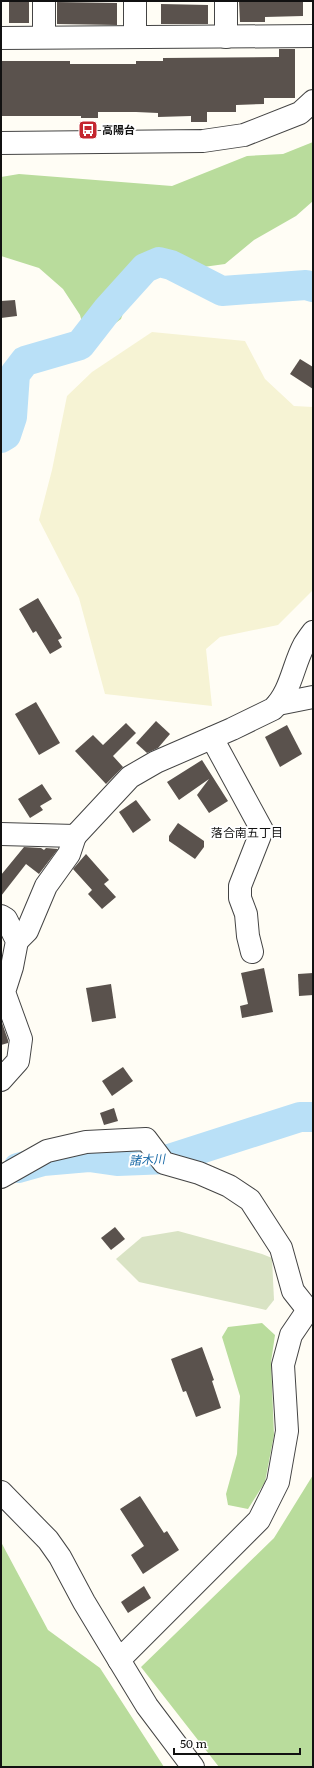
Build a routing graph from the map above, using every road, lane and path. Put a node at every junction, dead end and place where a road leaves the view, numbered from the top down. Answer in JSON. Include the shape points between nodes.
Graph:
{"nodes":[{"id":1,"x":44,"y":1,"type":"edge"},
{"id":2,"x":135,"y":1,"type":"edge"},
{"id":3,"x":226,"y":1,"type":"edge"},
{"id":4,"x":226,"y":36,"type":"junction"},
{"id":5,"x":313,"y":36,"type":"edge"},
{"id":6,"x":44,"y":37,"type":"junction"},
{"id":7,"x":135,"y":37,"type":"junction"},
{"id":8,"x":1,"y":38,"type":"edge"},
{"id":9,"x":313,"y":101,"type":"edge"},
{"id":10,"x":1,"y":143,"type":"edge"},
{"id":11,"x":313,"y":632,"type":"edge"},
{"id":12,"x":313,"y":697,"type":"edge"},
{"id":13,"x":278,"y":704,"type":"junction"},
{"id":14,"x":212,"y":738,"type":"junction"},
{"id":15,"x":1,"y":834,"type":"edge"},
{"id":16,"x":75,"y":836,"type":"junction"},
{"id":17,"x":1,"y":916,"type":"edge"},
{"id":18,"x":17,"y":941,"type":"junction"},
{"id":19,"x":252,"y":952,"type":"dead end"},
{"id":20,"x":1,"y":1080,"type":"edge"},
{"id":21,"x":1,"y":1177,"type":"edge"},
{"id":22,"x":311,"y":1309,"type":"edge"},
{"id":23,"x":1,"y":1492,"type":"edge"},
{"id":24,"x":118,"y":1660,"type":"junction"},
{"id":25,"x":193,"y":1767,"type":"edge"}],
"edges":[{"from":1,"to":6,"type":"street"},
{"from":2,"to":7,"type":"street"},
{"from":3,"to":4,"type":"street"},
{"from":4,"to":5,"type":"street"},
{"from":4,"to":7,"type":"street"},
{"from":6,"to":7,"type":"street"},
{"from":6,"to":8,"type":"street"},
{"from":9,"to":10,"type":"street","via":[[300,113],[244,135],[204,141]]},
{"from":11,"to":13,"type":"street"},
{"from":12,"to":13,"type":"street"},
{"from":13,"to":14,"type":"street","via":[[273,709]]},
{"from":14,"to":16,"type":"street","via":[[156,762],[130,777]]},
{"from":14,"to":19,"type":"street","via":[[262,830],[240,886],[240,898],[246,914]]},
{"from":15,"to":16,"type":"street"},
{"from":16,"to":18,"type":"street","via":[[69,854],[46,886],[27,931]]},
{"from":17,"to":18,"type":"street","via":[[6,919]]},
{"from":18,"to":20,"type":"street","via":[[4,992],[21,1039],[18,1061]]},
{"from":21,"to":22,"type":"street","via":[[47,1152],[86,1142],[146,1139],[164,1163],[199,1173],[229,1186],[250,1200],[281,1248],[293,1291]]},
{"from":22,"to":24,"type":"street","via":[[291,1335],[283,1365],[287,1431],[278,1482],[259,1520]]},
{"from":23,"to":24,"type":"street","via":[[48,1540]]},
{"from":24,"to":25,"type":"street","via":[[147,1706]]}]}
